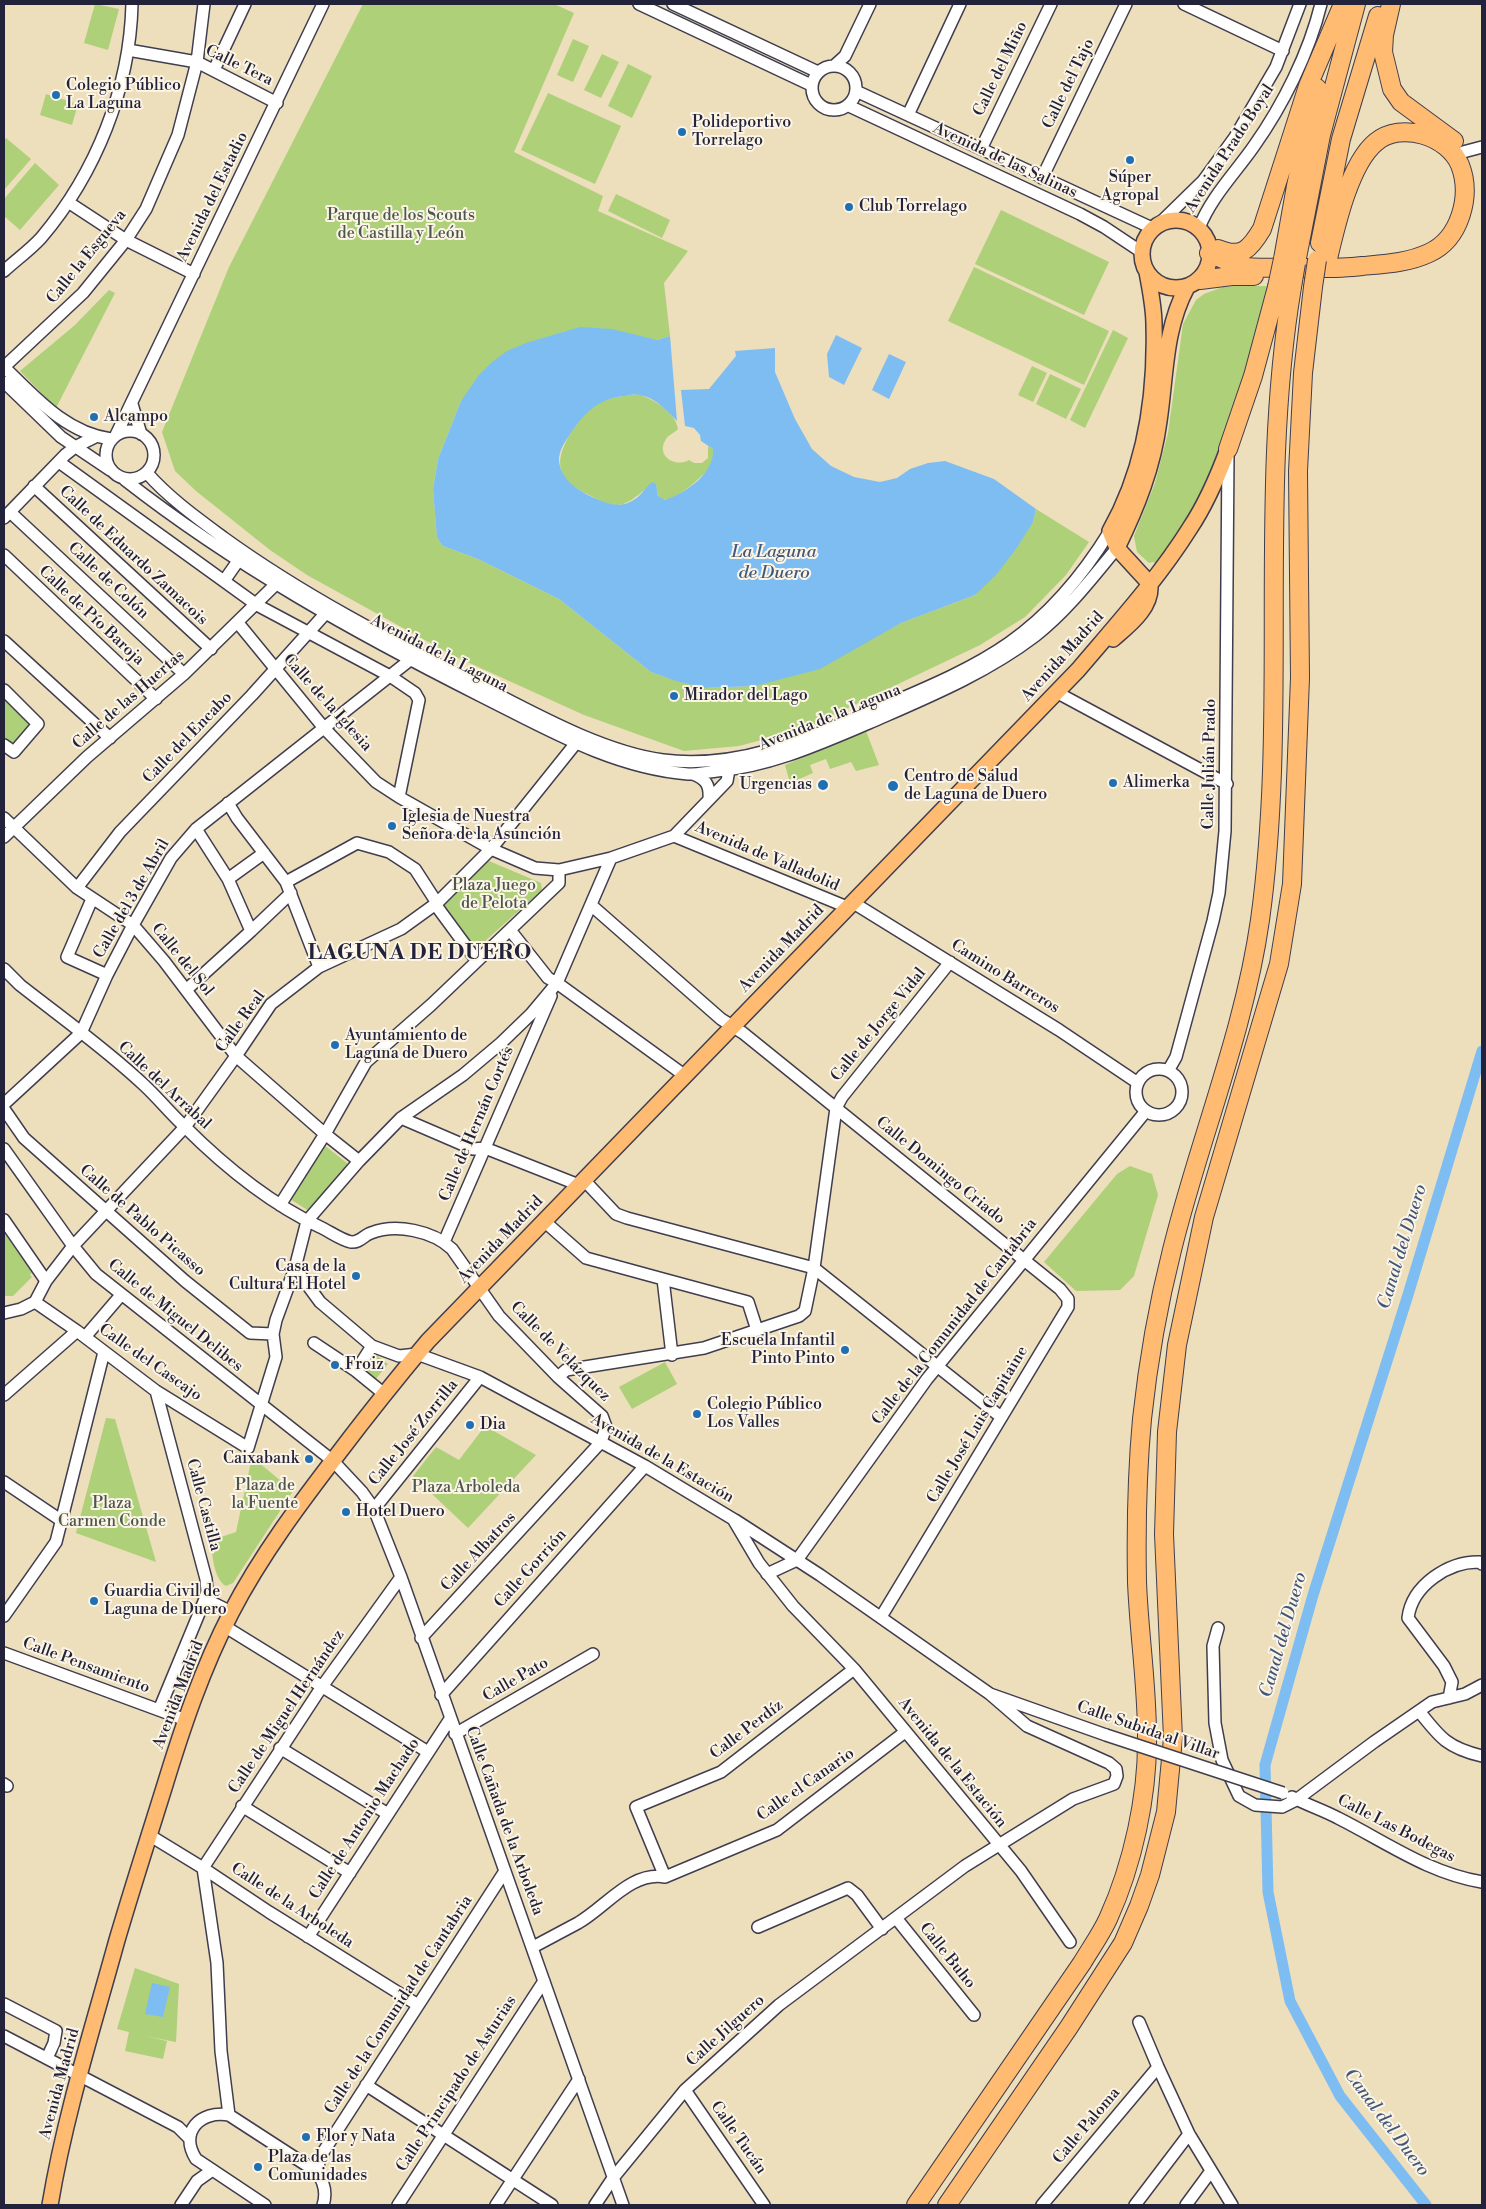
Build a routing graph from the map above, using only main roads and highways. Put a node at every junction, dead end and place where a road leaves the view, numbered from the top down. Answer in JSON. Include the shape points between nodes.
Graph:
{"nodes":[{"id":1,"x":1343,"y":4,"type":"edge"},
{"id":2,"x":1356,"y":4,"type":"edge"},
{"id":3,"x":1382,"y":4,"type":"edge"},
{"id":4,"x":1391,"y":4,"type":"edge"},
{"id":5,"x":1326,"y":44,"type":"junction"},
{"id":6,"x":1209,"y":249,"type":"junction"},
{"id":7,"x":1290,"y":261,"type":"junction"},
{"id":8,"x":1322,"y":262,"type":"junction"},
{"id":9,"x":1147,"y":272,"type":"junction"},
{"id":10,"x":1194,"y":284,"type":"junction"},
{"id":11,"x":1284,"y":287,"type":"junction"},
{"id":12,"x":1228,"y":448,"type":"joint"},
{"id":13,"x":1117,"y":548,"type":"junction"},
{"id":14,"x":1150,"y":584,"type":"junction"},
{"id":15,"x":50,"y":2205,"type":"edge"},
{"id":16,"x":916,"y":2205,"type":"edge"},
{"id":17,"x":947,"y":2205,"type":"edge"}],
"edges":[{"from":1,"to":5,"type":"highway"},
{"from":2,"to":7,"type":"highway"},
{"from":3,"to":8,"type":"highway","via":[[1341,139]]},
{"from":4,"to":10,"type":"highway","via":[[1383,52],[1392,89],[1401,102],[1442,131],[1468,158],[1476,202],[1470,223],[1459,241],[1443,257],[1402,272],[1350,277],[1232,276]]},
{"from":5,"to":6,"type":"highway","via":[[1295,120],[1262,229],[1244,252],[1235,254]]},
{"from":5,"to":7,"type":"highway","via":[[1296,186]]},
{"from":6,"to":8,"type":"highway","via":[[1240,266],[1348,268],[1400,262],[1431,253],[1458,224],[1464,204],[1460,164],[1449,150],[1423,134],[1407,132],[1388,134],[1376,142],[1364,155],[1351,180]]},
{"from":6,"to":9,"type":"main road","via":[[1199,228],[1182,219],[1171,219],[1146,235],[1143,253]]},
{"from":6,"to":10,"type":"main road","via":[[1208,266]]},
{"from":7,"to":11,"type":"highway","bridge":true},
{"from":8,"to":17,"type":"highway","via":[[1306,351],[1298,470],[1300,678],[1292,884],[1279,964],[1204,1217],[1177,1345],[1167,1432],[1164,1534],[1173,1738],[1164,1821],[1150,1875],[1123,1943]]},
{"from":9,"to":10,"type":"main road","via":[[1162,286],[1171,289]]},
{"from":9,"to":13,"type":"main road","name":"Avenida de la Laguna","via":[[1154,324],[1148,424],[1138,467],[1110,531]]},
{"from":10,"to":13,"type":"main road","name":"Avenida de la Laguna","via":[[1174,316],[1150,466],[1139,502]]},
{"from":11,"to":12,"type":"highway"},
{"from":11,"to":16,"type":"highway","via":[[1275,480],[1268,840],[1260,922],[1243,1004],[1172,1251],[1154,1334],[1142,1418],[1137,1584],[1147,1739],[1140,1816],[1121,1888],[1107,1922]]},
{"from":12,"to":14,"type":"main road","via":[[1192,527]]},
{"from":13,"to":14,"type":"main road"},
{"from":14,"to":15,"type":"main road","name":"Avenida Madrid","via":[[1149,599],[1133,622],[1056,692],[417,1354],[383,1393],[280,1532],[231,1612],[186,1720],[149,1834],[80,2076],[63,2137]]}]}
